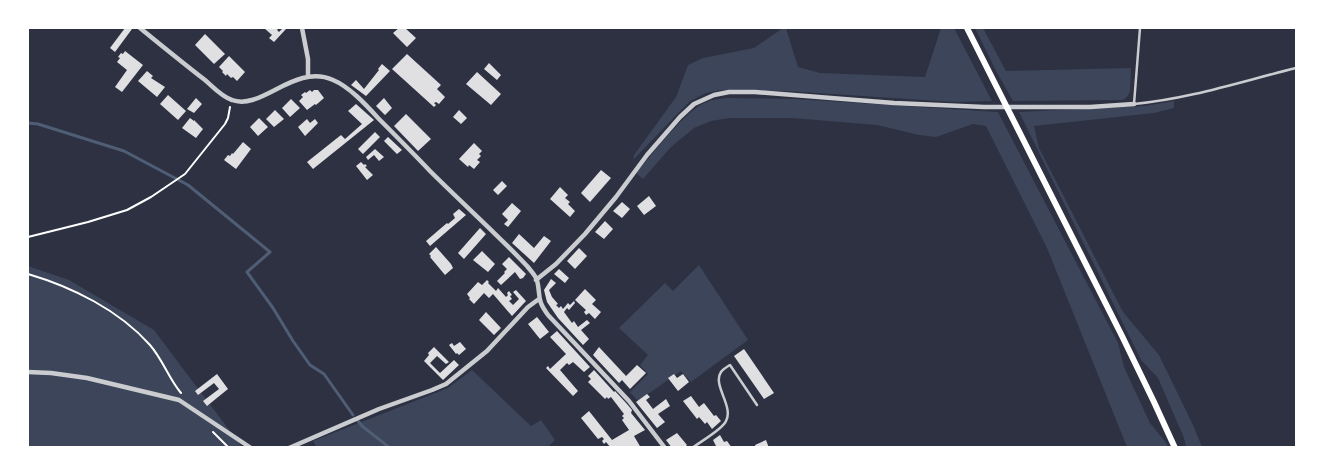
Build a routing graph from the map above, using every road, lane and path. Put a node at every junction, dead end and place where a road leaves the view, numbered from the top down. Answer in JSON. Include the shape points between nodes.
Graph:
{"nodes":[{"id":1,"x":140,"y":28,"type":"edge"},
{"id":2,"x":302,"y":28,"type":"edge"},
{"id":3,"x":967,"y":28,"type":"edge"},
{"id":4,"x":1140,"y":28,"type":"edge"},
{"id":5,"x":1296,"y":68,"type":"edge"},
{"id":6,"x":308,"y":77,"type":"junction"},
{"id":7,"x":232,"y":100,"type":"junction"},
{"id":8,"x":1134,"y":104,"type":"junction"},
{"id":9,"x":28,"y":237,"type":"edge"},
{"id":10,"x":28,"y":274,"type":"edge"},
{"id":11,"x":536,"y":280,"type":"junction"},
{"id":12,"x":539,"y":300,"type":"junction"},
{"id":13,"x":28,"y":372,"type":"edge"},
{"id":14,"x":185,"y":398,"type":"dead end"},
{"id":15,"x":757,"y":405,"type":"dead end"},
{"id":16,"x":251,"y":448,"type":"edge"},
{"id":17,"x":289,"y":448,"type":"edge"},
{"id":18,"x":665,"y":448,"type":"edge"},
{"id":19,"x":692,"y":448,"type":"edge"},
{"id":20,"x":1175,"y":448,"type":"edge"}],
"edges":[{"from":1,"to":7,"type":"street"},
{"from":2,"to":6,"type":"street"},
{"from":3,"to":20,"type":"main road","via":[[1134,359]]},
{"from":4,"to":8,"type":"lane"},
{"from":5,"to":8,"type":"lane","via":[[1176,98]]},
{"from":6,"to":7,"type":"street","via":[[255,99]]},
{"from":6,"to":11,"type":"street","via":[[333,80],[359,99],[524,263]]},
{"from":7,"to":9,"type":"path","via":[[224,124],[174,182],[127,210]]},
{"from":8,"to":11,"type":"street","via":[[984,107],[767,93],[714,95],[694,104],[680,116],[585,234]]},
{"from":10,"to":14,"type":"path","via":[[102,306],[127,324],[150,345]]},
{"from":11,"to":12,"type":"street"},
{"from":12,"to":17,"type":"street","via":[[446,384]]},
{"from":12,"to":18,"type":"street","via":[[548,315],[629,401]]},
{"from":13,"to":16,"type":"street","via":[[96,380],[179,400]]},
{"from":15,"to":19,"type":"lane","via":[[730,365],[720,373],[718,380],[727,407],[727,420]]}]}
